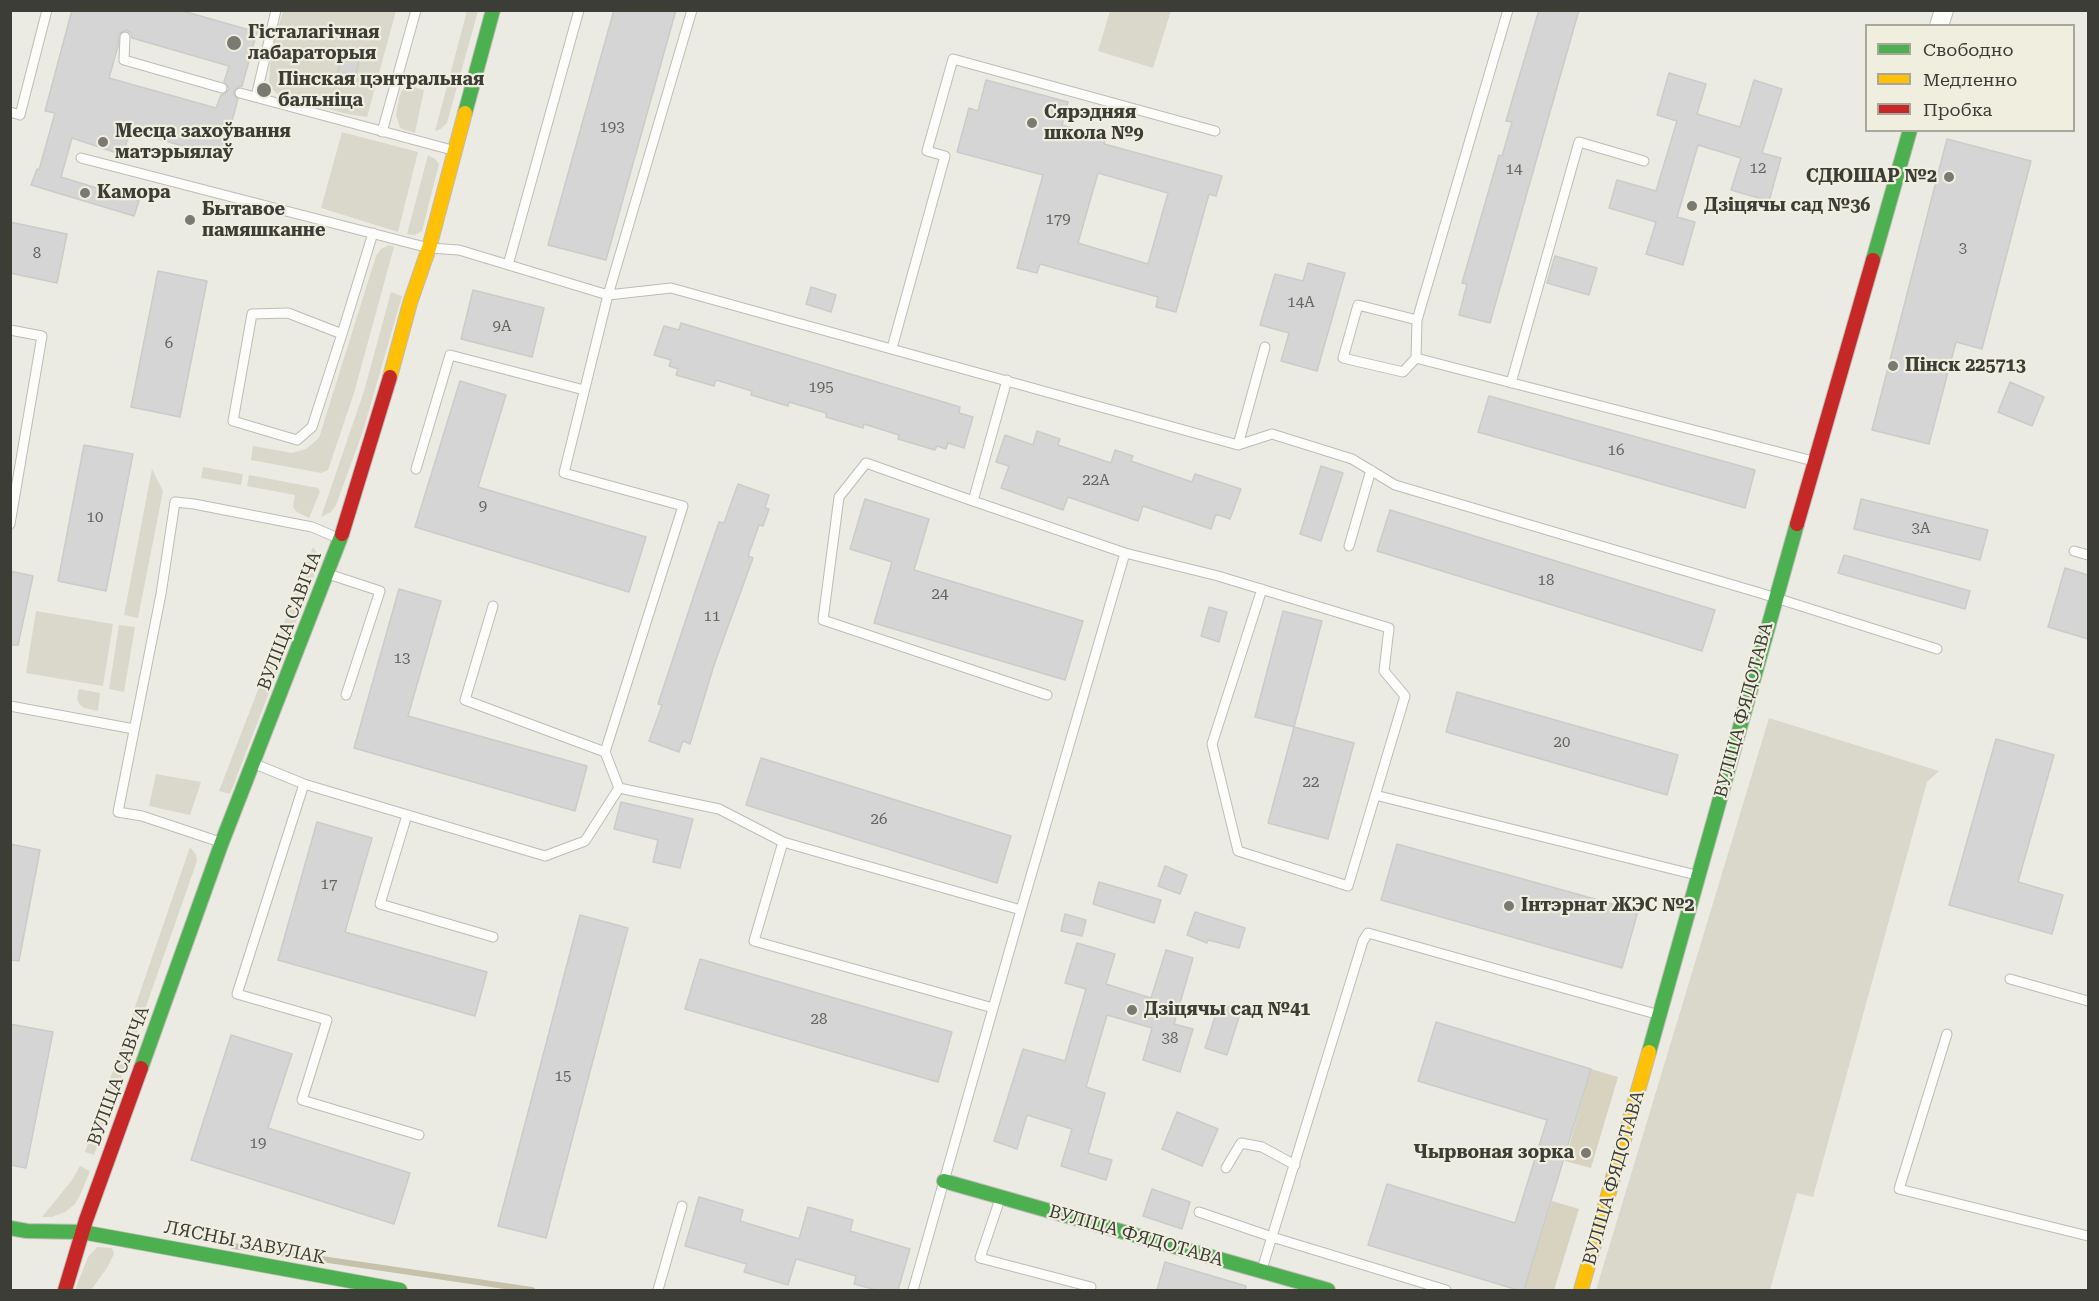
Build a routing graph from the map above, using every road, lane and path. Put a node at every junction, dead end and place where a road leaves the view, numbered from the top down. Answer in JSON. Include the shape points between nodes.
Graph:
{"nodes":[{"id":1,"x":47,"y":10,"type":"edge"},
{"id":2,"x":417,"y":10,"type":"edge"},
{"id":3,"x":493,"y":10,"type":"edge"},
{"id":4,"x":579,"y":10,"type":"edge"},
{"id":5,"x":692,"y":10,"type":"edge"},
{"id":6,"x":1508,"y":10,"type":"edge"},
{"id":7,"x":272,"y":12,"type":"edge"},
{"id":8,"x":125,"y":37,"type":"dead end"},
{"id":9,"x":222,"y":88,"type":"dead end"},
{"id":10,"x":240,"y":93,"type":"dead end"},
{"id":11,"x":256,"y":98,"type":"junction"},
{"id":12,"x":10,"y":112,"type":"edge"},
{"id":13,"x":1215,"y":131,"type":"dead end"},
{"id":14,"x":382,"y":132,"type":"junction"},
{"id":15,"x":1909,"y":132,"type":"edge"},
{"id":16,"x":454,"y":151,"type":"junction"},
{"id":17,"x":81,"y":158,"type":"dead end"},
{"id":18,"x":1644,"y":161,"type":"dead end"},
{"id":19,"x":373,"y":233,"type":"junction"},
{"id":20,"x":429,"y":248,"type":"junction"},
{"id":21,"x":508,"y":265,"type":"junction"},
{"id":22,"x":608,"y":295,"type":"junction"},
{"id":23,"x":1417,"y":320,"type":"junction"},
{"id":24,"x":10,"y":330,"type":"edge"},
{"id":25,"x":342,"y":334,"type":"junction"},
{"id":26,"x":1265,"y":346,"type":"dead end"},
{"id":27,"x":892,"y":348,"type":"junction"},
{"id":28,"x":1416,"y":358,"type":"junction"},
{"id":29,"x":1007,"y":380,"type":"junction"},
{"id":30,"x":1511,"y":383,"type":"junction"},
{"id":31,"x":584,"y":390,"type":"junction"},
{"id":32,"x":1238,"y":445,"type":"junction"},
{"id":33,"x":1815,"y":462,"type":"junction"},
{"id":34,"x":416,"y":469,"type":"dead end"},
{"id":35,"x":1371,"y":470,"type":"junction"},
{"id":36,"x":973,"y":501,"type":"junction"},
{"id":37,"x":10,"y":524,"type":"edge"},
{"id":38,"x":340,"y":539,"type":"junction"},
{"id":39,"x":1349,"y":546,"type":"dead end"},
{"id":40,"x":2074,"y":551,"type":"dead end"},
{"id":41,"x":1125,"y":553,"type":"junction"},
{"id":42,"x":2088,"y":555,"type":"edge"},
{"id":43,"x":328,"y":574,"type":"junction"},
{"id":44,"x":1262,"y":589,"type":"junction"},
{"id":45,"x":1774,"y":599,"type":"junction"},
{"id":46,"x":493,"y":606,"type":"dead end"},
{"id":47,"x":1937,"y":649,"type":"dead end"},
{"id":48,"x":346,"y":694,"type":"dead end"},
{"id":49,"x":1047,"y":695,"type":"dead end"},
{"id":50,"x":10,"y":706,"type":"edge"},
{"id":51,"x":134,"y":729,"type":"junction"},
{"id":52,"x":605,"y":752,"type":"junction"},
{"id":53,"x":254,"y":764,"type":"junction"},
{"id":54,"x":304,"y":784,"type":"junction"},
{"id":55,"x":618,"y":788,"type":"junction"},
{"id":56,"x":1375,"y":795,"type":"junction"},
{"id":57,"x":407,"y":815,"type":"junction"},
{"id":58,"x":783,"y":842,"type":"junction"},
{"id":59,"x":222,"y":843,"type":"junction"},
{"id":60,"x":1698,"y":875,"type":"junction"},
{"id":61,"x":1021,"y":910,"type":"junction"},
{"id":62,"x":493,"y":937,"type":"dead end"},
{"id":63,"x":2010,"y":979,"type":"dead end"},
{"id":64,"x":2088,"y":1001,"type":"edge"},
{"id":65,"x":993,"y":1008,"type":"junction"},
{"id":66,"x":1660,"y":1016,"type":"junction"},
{"id":67,"x":1947,"y":1034,"type":"dead end"},
{"id":68,"x":419,"y":1135,"type":"dead end"},
{"id":69,"x":1295,"y":1166,"type":"junction"},
{"id":70,"x":1226,"y":1168,"type":"dead end"},
{"id":71,"x":944,"y":1181,"type":"junction"},
{"id":72,"x":1000,"y":1199,"type":"junction"},
{"id":73,"x":682,"y":1206,"type":"dead end"},
{"id":74,"x":1199,"y":1212,"type":"dead end"},
{"id":75,"x":10,"y":1228,"type":"edge"},
{"id":76,"x":82,"y":1232,"type":"junction"},
{"id":77,"x":2088,"y":1236,"type":"edge"},
{"id":78,"x":1272,"y":1238,"type":"junction"},
{"id":79,"x":1261,"y":1271,"type":"junction"},
{"id":80,"x":1091,"y":1287,"type":"dead end"},
{"id":81,"x":65,"y":1290,"type":"edge"},
{"id":82,"x":400,"y":1290,"type":"edge"},
{"id":83,"x":658,"y":1290,"type":"edge"},
{"id":84,"x":913,"y":1290,"type":"edge"},
{"id":85,"x":1328,"y":1290,"type":"edge"},
{"id":86,"x":1446,"y":1290,"type":"edge"},
{"id":87,"x":1581,"y":1290,"type":"edge"}],
"edges":[{"from":1,"to":12,"type":"lane","via":[[20,115]]},
{"from":2,"to":14,"type":"lane"},
{"from":3,"to":16,"type":"street","name":"ВУЛІЦА САВІЧА"},
{"from":4,"to":21,"type":"lane"},
{"from":5,"to":22,"type":"lane"},
{"from":6,"to":23,"type":"lane"},
{"from":7,"to":11,"type":"lane"},
{"from":8,"to":9,"type":"lane","via":[[124,60]]},
{"from":10,"to":11,"type":"lane"},
{"from":11,"to":14,"type":"lane"},
{"from":13,"to":27,"type":"lane","via":[[953,59],[927,151],[945,156]]},
{"from":14,"to":16,"type":"lane"},
{"from":15,"to":33,"type":"street","name":"ВУЛІЦА ФЯДОТАВА"},
{"from":16,"to":20,"type":"street","name":"ВУЛІЦА САВІЧА"},
{"from":17,"to":19,"type":"lane"},
{"from":18,"to":30,"type":"lane","via":[[1579,142]]},
{"from":19,"to":20,"type":"lane"},
{"from":19,"to":25,"type":"lane"},
{"from":20,"to":21,"type":"lane","via":[[459,250]]},
{"from":20,"to":38,"type":"street","name":"ВУЛІЦА САВІЧА"},
{"from":21,"to":22,"type":"lane"},
{"from":22,"to":27,"type":"lane","via":[[671,288]]},
{"from":22,"to":31,"type":"lane"},
{"from":23,"to":28,"type":"lane"},
{"from":23,"to":28,"type":"lane","via":[[1358,305],[1343,358],[1403,372]]},
{"from":24,"to":37,"type":"lane","via":[[42,336]]},
{"from":25,"to":25,"type":"lane","via":[[312,427],[297,440],[233,421],[252,314],[288,313]]},
{"from":26,"to":32,"type":"lane"},
{"from":27,"to":29,"type":"lane"},
{"from":28,"to":30,"type":"lane"},
{"from":29,"to":32,"type":"lane"},
{"from":29,"to":36,"type":"lane"},
{"from":30,"to":33,"type":"lane"},
{"from":31,"to":34,"type":"lane","via":[[450,355]]},
{"from":31,"to":52,"type":"lane","via":[[564,473],[683,506]]},
{"from":32,"to":35,"type":"lane","via":[[1272,434],[1352,459]]},
{"from":33,"to":45,"type":"street","name":"ВУЛІЦА ФЯДОТАВА"},
{"from":35,"to":39,"type":"lane"},
{"from":35,"to":45,"type":"lane","via":[[1395,485]]},
{"from":36,"to":41,"type":"lane"},
{"from":36,"to":49,"type":"lane","via":[[866,463],[839,497],[823,620]]},
{"from":38,"to":43,"type":"street","name":"ВУЛІЦА САВІЧА"},
{"from":38,"to":51,"type":"lane","via":[[312,527],[175,502]]},
{"from":40,"to":42,"type":"lane"},
{"from":41,"to":44,"type":"lane"},
{"from":41,"to":61,"type":"lane"},
{"from":43,"to":48,"type":"lane","via":[[380,591]]},
{"from":43,"to":53,"type":"street","name":"ВУЛІЦА САВІЧА"},
{"from":44,"to":56,"type":"lane","via":[[1389,628],[1384,671],[1405,696]]},
{"from":44,"to":56,"type":"lane","via":[[1212,744],[1238,851],[1348,886]]},
{"from":45,"to":47,"type":"lane"},
{"from":45,"to":60,"type":"street","name":"ВУЛІЦА ФЯДОТАВА"},
{"from":46,"to":52,"type":"lane","via":[[465,700]]},
{"from":50,"to":51,"type":"lane"},
{"from":51,"to":59,"type":"lane","via":[[118,812],[142,816]]},
{"from":52,"to":55,"type":"lane"},
{"from":53,"to":54,"type":"lane"},
{"from":53,"to":59,"type":"street","name":"ВУЛІЦА САВІЧА"},
{"from":54,"to":57,"type":"lane"},
{"from":54,"to":68,"type":"lane","via":[[237,994],[327,1020],[302,1100]]},
{"from":55,"to":57,"type":"lane","via":[[585,841],[545,856]]},
{"from":55,"to":58,"type":"lane","via":[[719,809]]},
{"from":56,"to":60,"type":"lane"},
{"from":57,"to":62,"type":"lane","via":[[380,904]]},
{"from":58,"to":61,"type":"lane"},
{"from":58,"to":65,"type":"lane","via":[[754,941]]},
{"from":59,"to":76,"type":"street","name":"ВУЛІЦА САВІЧА"},
{"from":60,"to":66,"type":"street","name":"ВУЛІЦА ФЯДОТАВА"},
{"from":61,"to":65,"type":"lane"},
{"from":63,"to":64,"type":"lane"},
{"from":65,"to":71,"type":"lane"},
{"from":66,"to":69,"type":"lane","via":[[1368,933]]},
{"from":66,"to":87,"type":"street","name":"ВУЛІЦА ФЯДОТАВА"},
{"from":67,"to":77,"type":"lane","via":[[1899,1189]]},
{"from":69,"to":70,"type":"lane","via":[[1262,1147],[1241,1143]]},
{"from":69,"to":78,"type":"lane"},
{"from":71,"to":72,"type":"street","name":"ВУЛІЦА ФЯДОТАВА"},
{"from":71,"to":84,"type":"lane"},
{"from":72,"to":79,"type":"street","name":"ВУЛІЦА ФЯДОТАВА"},
{"from":72,"to":80,"type":"lane","via":[[980,1258]]},
{"from":73,"to":83,"type":"lane"},
{"from":74,"to":78,"type":"lane"},
{"from":75,"to":76,"type":"street","name":"ЛЯСНЫ ЗАВУЛАК"},
{"from":76,"to":81,"type":"street","name":"ВУЛІЦА САВІЧА"},
{"from":76,"to":82,"type":"street","name":"ЛЯСНЫ ЗАВУЛАК"},
{"from":78,"to":79,"type":"lane"},
{"from":78,"to":86,"type":"lane"},
{"from":79,"to":85,"type":"street","name":"ВУЛІЦА ФЯДОТАВА"}]}
